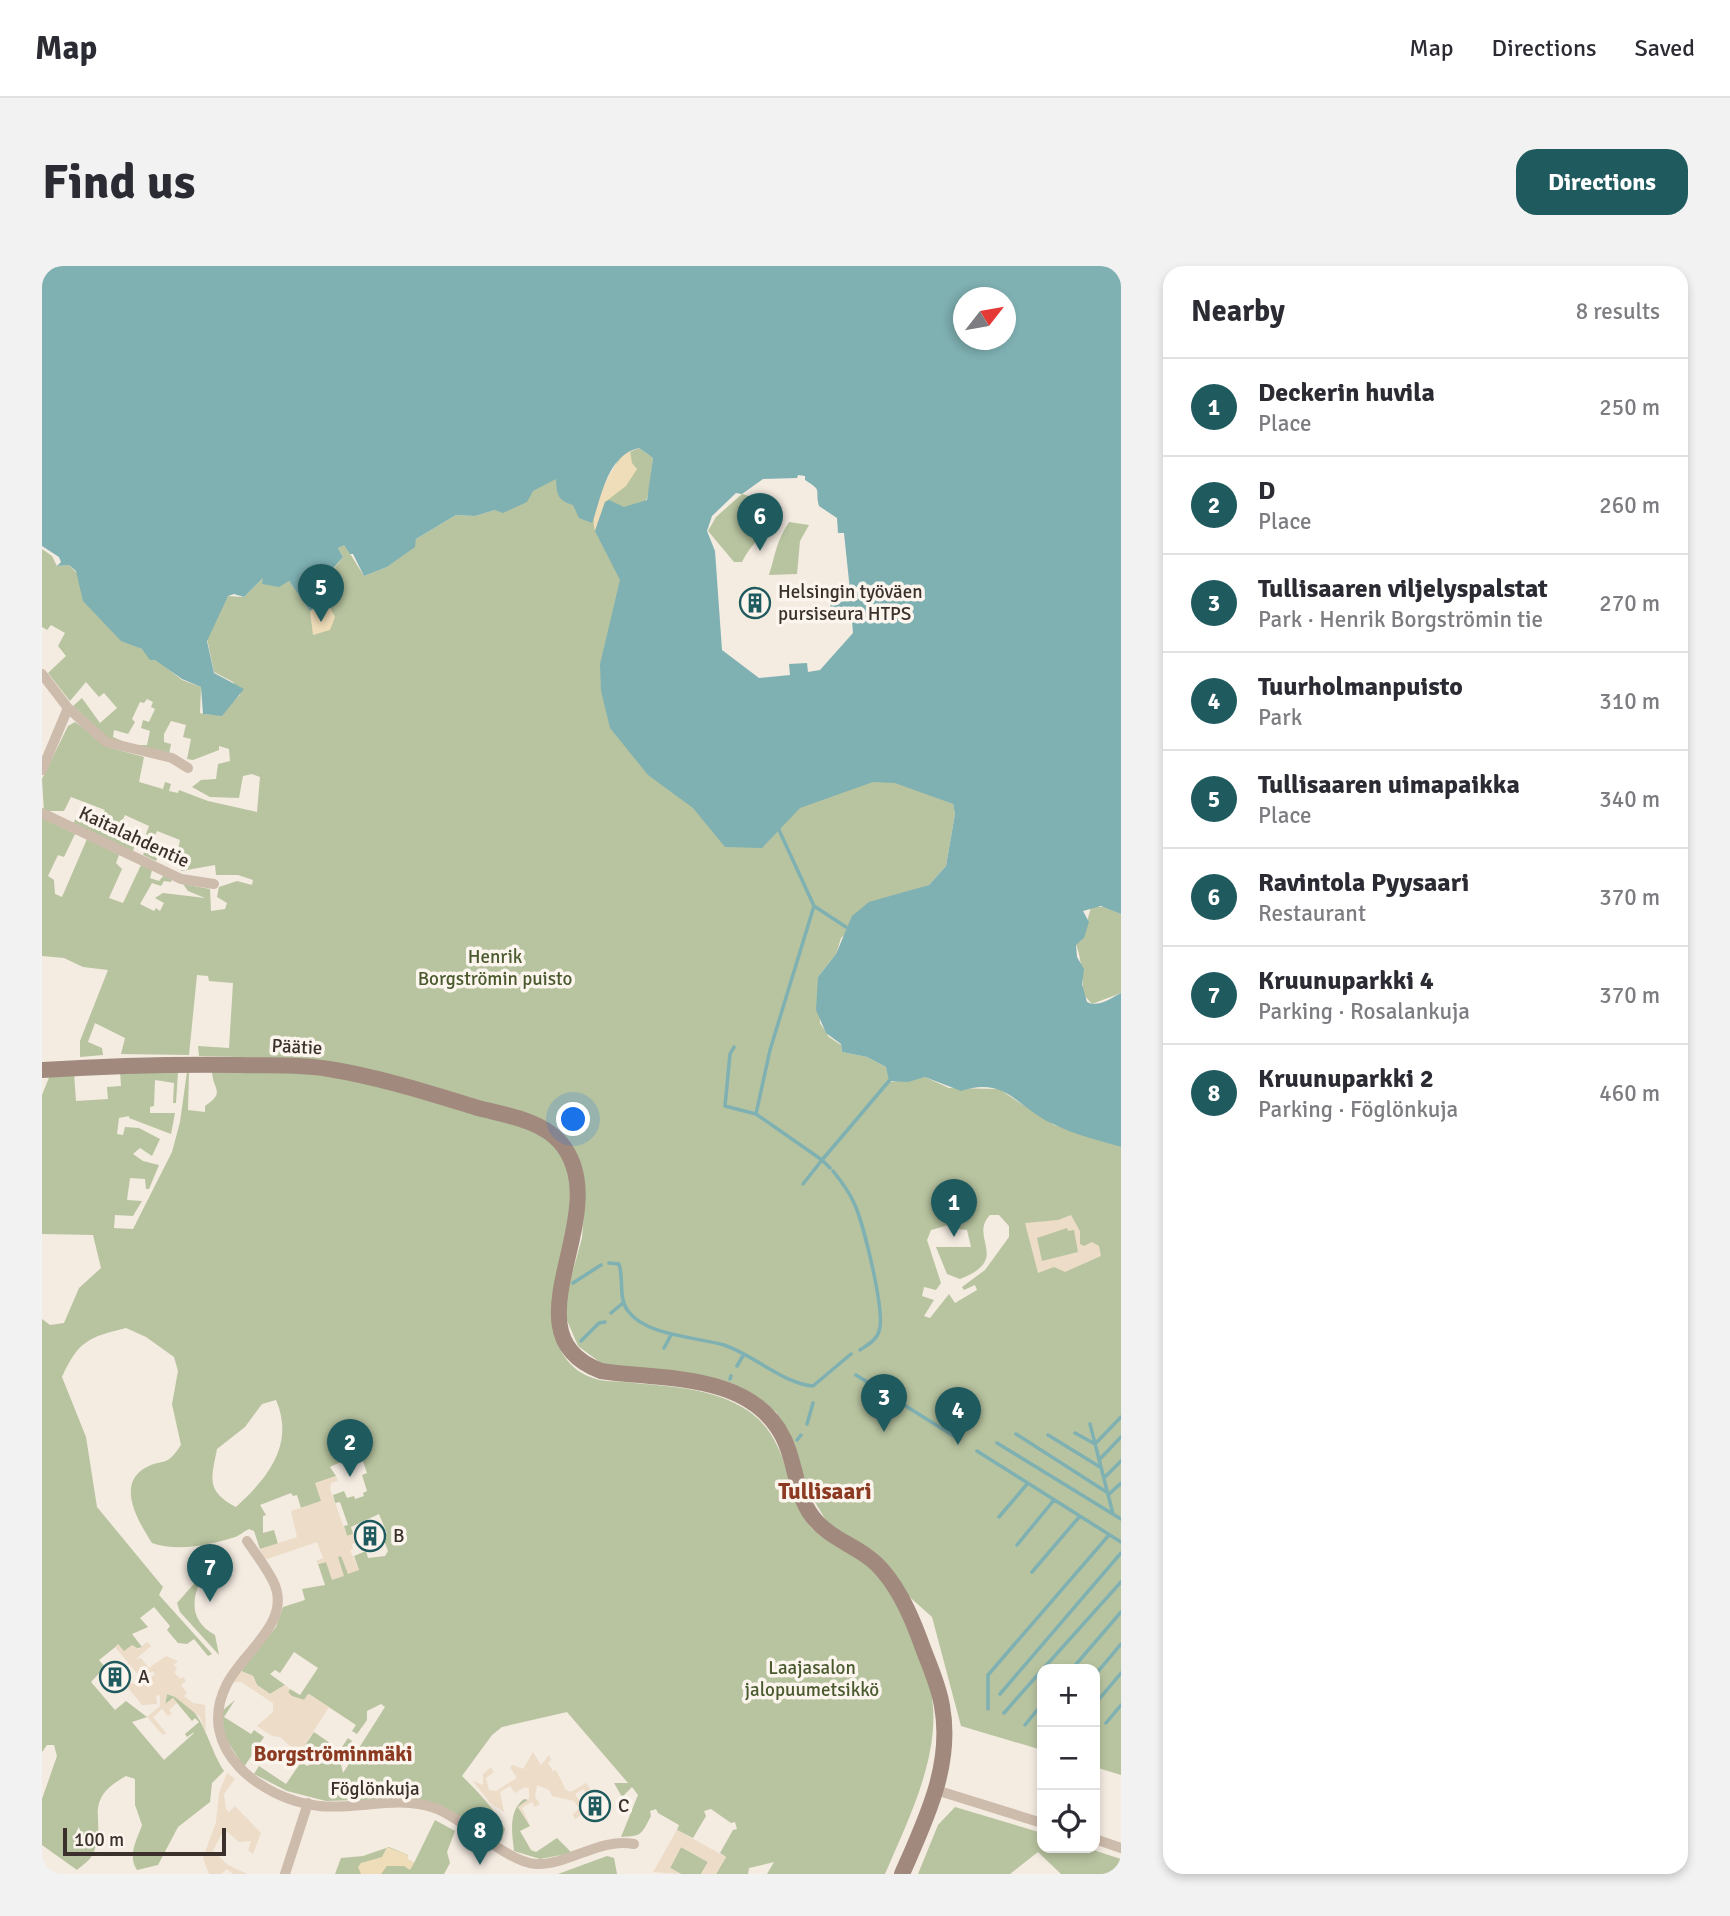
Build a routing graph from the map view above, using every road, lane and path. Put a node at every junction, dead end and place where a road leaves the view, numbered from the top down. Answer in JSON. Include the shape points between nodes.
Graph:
{"nodes":[{"id":1,"x":42,"y":674,"type":"edge"},
{"id":2,"x":68,"y":708,"type":"junction"},
{"id":3,"x":188,"y":768,"type":"dead end"},
{"id":4,"x":42,"y":770,"type":"edge"},
{"id":5,"x":42,"y":813,"type":"edge"},
{"id":6,"x":214,"y":884,"type":"dead end"},
{"id":7,"x":42,"y":1070,"type":"edge"},
{"id":8,"x":247,"y":1541,"type":"dead end"},
{"id":9,"x":936,"y":1790,"type":"junction"},
{"id":10,"x":308,"y":1803,"type":"junction"},
{"id":11,"x":1037,"y":1821,"type":"edge"},
{"id":12,"x":1100,"y":1841,"type":"edge"},
{"id":13,"x":634,"y":1844,"type":"dead end"},
{"id":14,"x":1121,"y":1848,"type":"edge"},
{"id":15,"x":285,"y":1874,"type":"edge"},
{"id":16,"x":902,"y":1874,"type":"edge"}],
"edges":[{"from":1,"to":2,"type":"street"},
{"from":2,"to":3,"type":"street","via":[[106,742],[172,758]]},
{"from":2,"to":4,"type":"street"},
{"from":5,"to":6,"type":"street","name":"Kaitalahdentie","via":[[181,879]]},
{"from":7,"to":9,"type":"street","name":"Päätie","via":[[139,1064],[326,1069],[433,1094],[550,1133],[566,1151],[578,1194],[577,1223],[558,1305],[559,1326],[570,1350],[601,1371],[717,1387],[749,1401],[771,1418],[785,1440],[812,1517],[830,1534],[873,1559],[912,1622],[942,1706],[945,1744]]},
{"from":8,"to":10,"type":"street","name":"Föglönkuja","via":[[274,1582],[278,1603],[269,1627],[226,1684],[217,1727],[222,1746],[246,1775]]},
{"from":9,"to":11,"type":"street"},
{"from":9,"to":16,"type":"street"},
{"from":10,"to":13,"type":"street","name":"Föglönkuja","via":[[425,1805],[527,1863],[553,1863],[614,1844]]},
{"from":10,"to":15,"type":"street"},
{"from":12,"to":14,"type":"street"}]}
